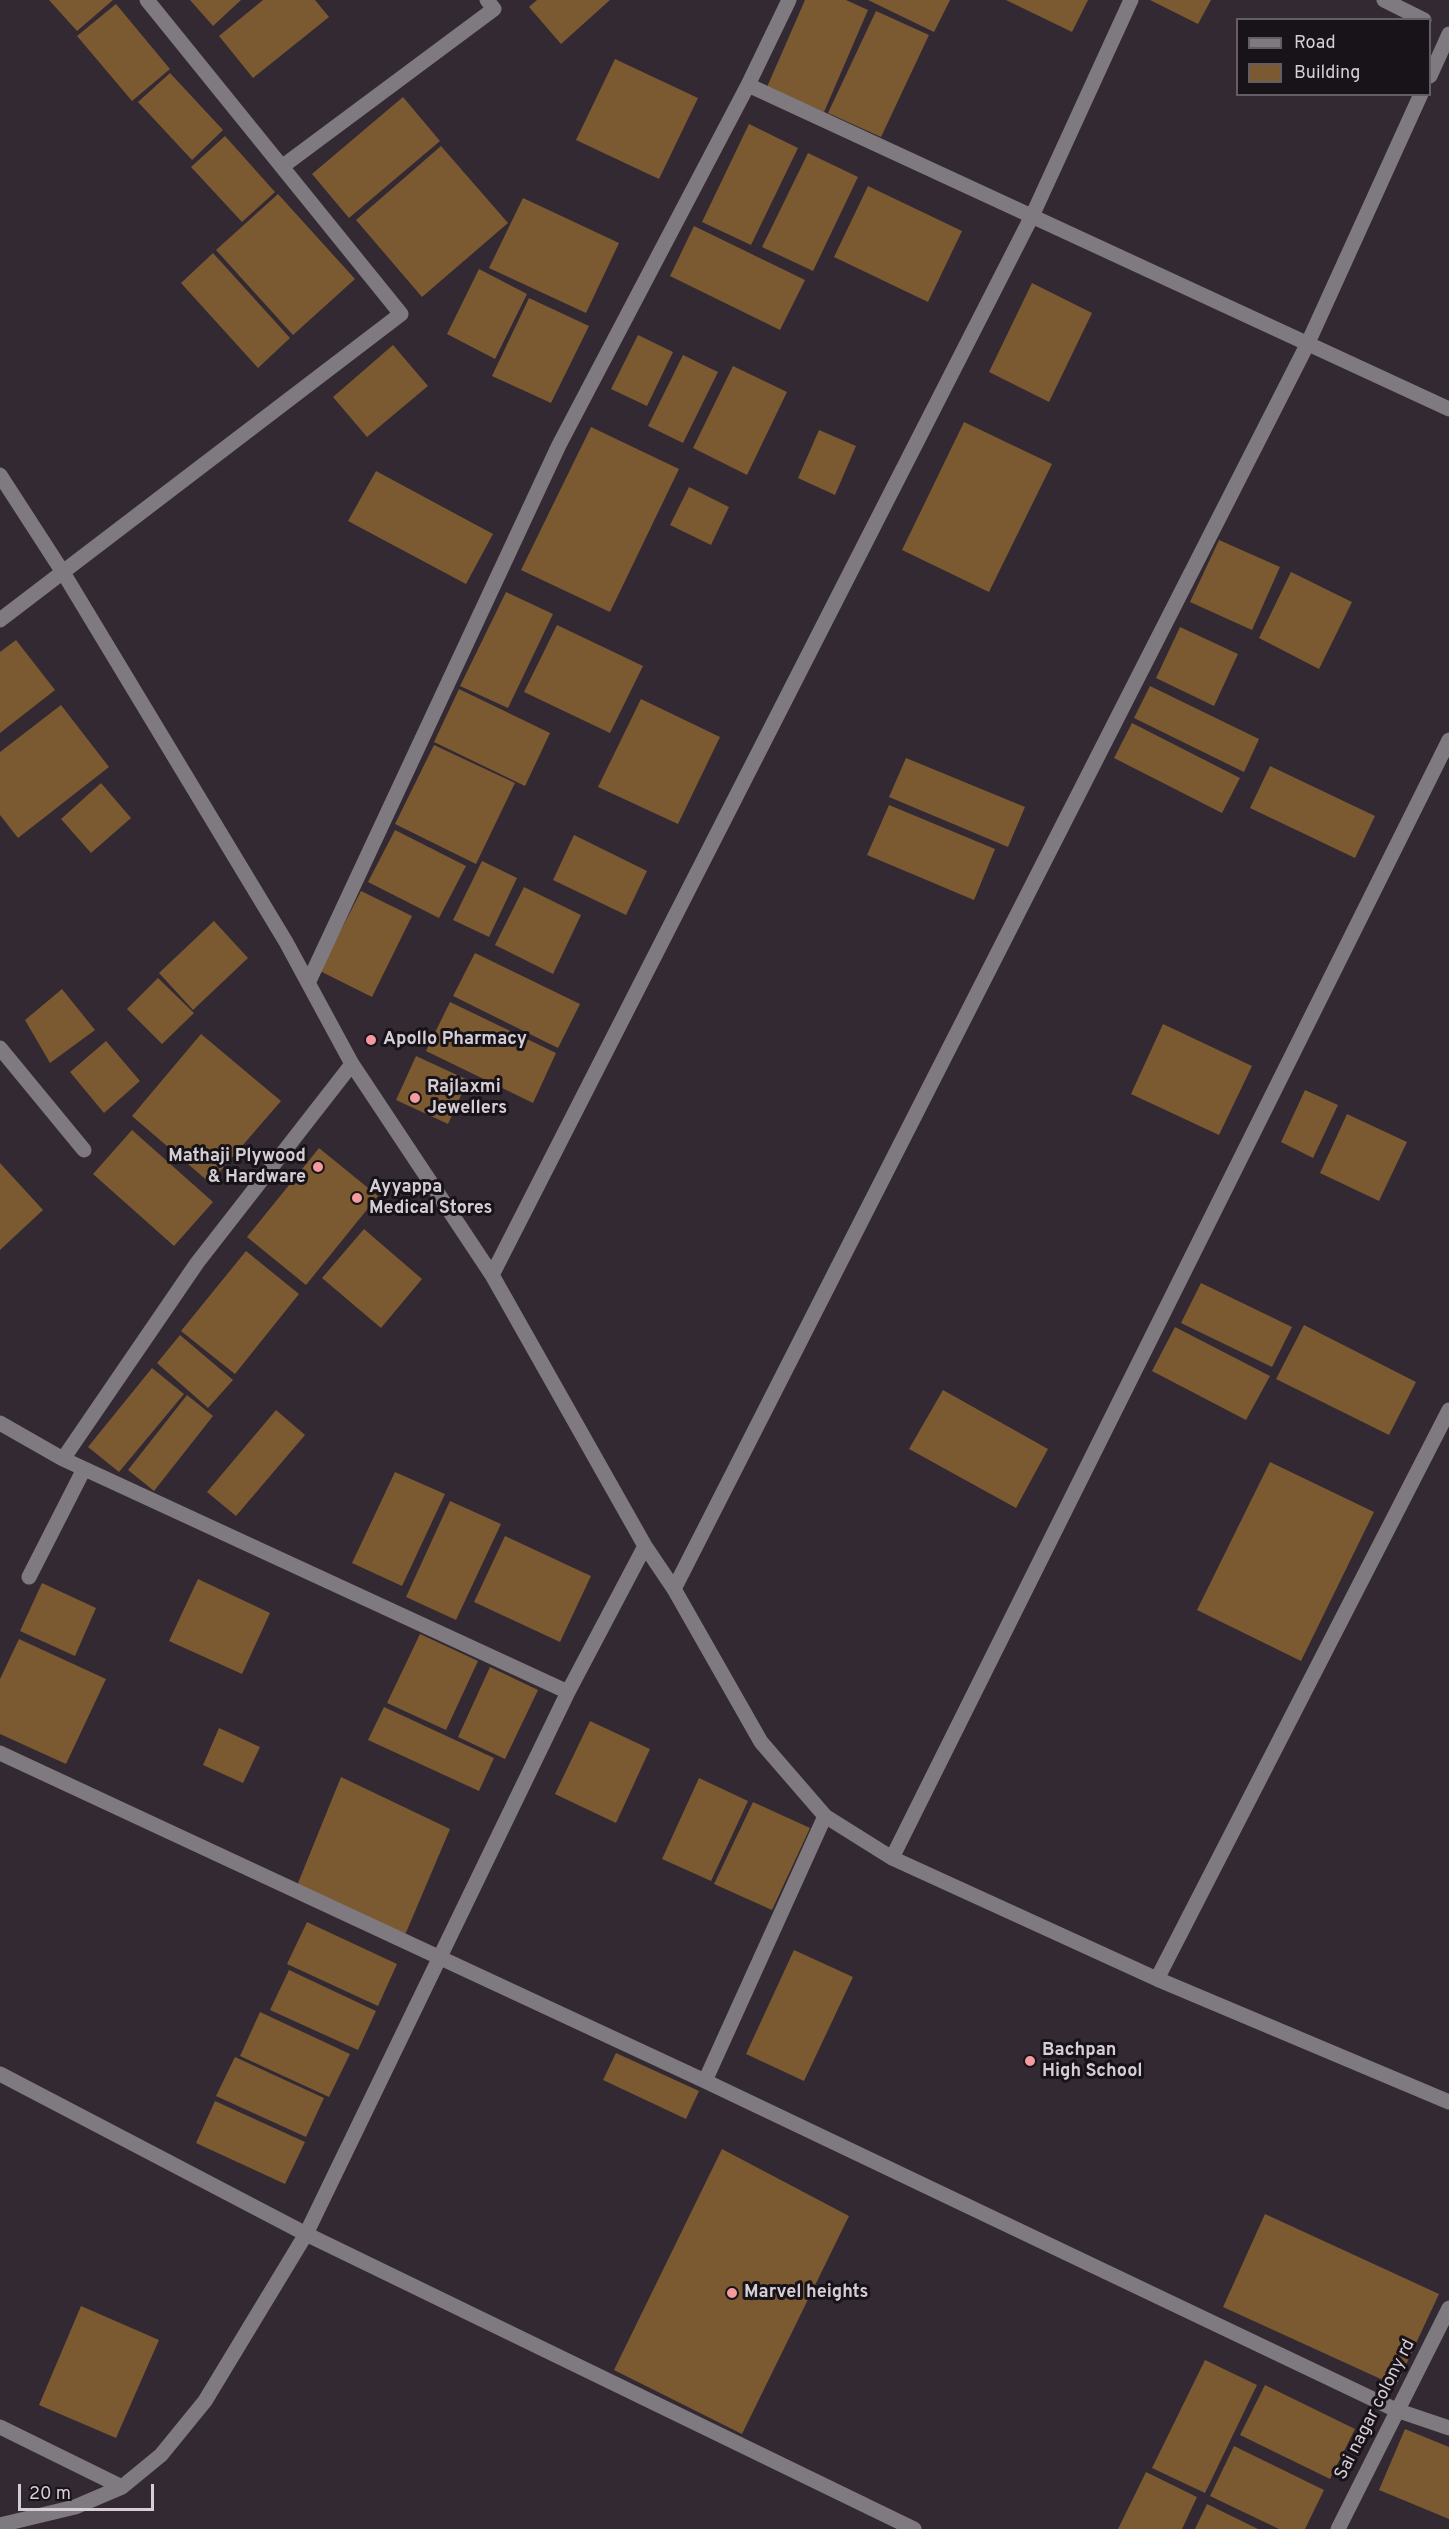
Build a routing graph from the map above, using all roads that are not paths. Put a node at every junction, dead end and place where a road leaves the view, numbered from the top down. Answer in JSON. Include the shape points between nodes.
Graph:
{"nodes":[{"id":1,"x":147,"y":0,"type":"edge"},
{"id":2,"x":487,"y":0,"type":"edge"},
{"id":3,"x":789,"y":0,"type":"edge"},
{"id":4,"x":1131,"y":0,"type":"edge"},
{"id":5,"x":1384,"y":0,"type":"edge"},
{"id":6,"x":1420,"y":18,"type":"edge"},
{"id":7,"x":1431,"y":23,"type":"edge"},
{"id":8,"x":1449,"y":33,"type":"edge"},
{"id":9,"x":1431,"y":74,"type":"edge"},
{"id":10,"x":748,"y":85,"type":"junction"},
{"id":11,"x":1420,"y":96,"type":"edge"},
{"id":12,"x":283,"y":166,"type":"junction"},
{"id":13,"x":1033,"y":214,"type":"junction"},
{"id":14,"x":1307,"y":345,"type":"junction"},
{"id":15,"x":1449,"y":409,"type":"edge"},
{"id":16,"x":0,"y":475,"type":"edge"},
{"id":17,"x":64,"y":573,"type":"junction"},
{"id":18,"x":0,"y":620,"type":"edge"},
{"id":19,"x":1449,"y":740,"type":"edge"},
{"id":20,"x":309,"y":981,"type":"junction"},
{"id":21,"x":0,"y":1048,"type":"edge"},
{"id":22,"x":352,"y":1065,"type":"junction"},
{"id":23,"x":84,"y":1150,"type":"dead end"},
{"id":24,"x":492,"y":1275,"type":"junction"},
{"id":25,"x":1449,"y":1410,"type":"edge"},
{"id":26,"x":0,"y":1423,"type":"edge"},
{"id":27,"x":63,"y":1459,"type":"junction"},
{"id":28,"x":84,"y":1469,"type":"junction"},
{"id":29,"x":645,"y":1546,"type":"junction"},
{"id":30,"x":28,"y":1577,"type":"dead end"},
{"id":31,"x":674,"y":1588,"type":"junction"},
{"id":32,"x":568,"y":1692,"type":"junction"},
{"id":33,"x":0,"y":1753,"type":"edge"},
{"id":34,"x":825,"y":1816,"type":"junction"},
{"id":35,"x":892,"y":1857,"type":"junction"},
{"id":36,"x":440,"y":1958,"type":"junction"},
{"id":37,"x":1157,"y":1979,"type":"junction"},
{"id":38,"x":0,"y":2074,"type":"edge"},
{"id":39,"x":705,"y":2081,"type":"junction"},
{"id":40,"x":1449,"y":2102,"type":"edge"},
{"id":41,"x":306,"y":2234,"type":"junction"},
{"id":42,"x":1449,"y":2308,"type":"edge"},
{"id":43,"x":1396,"y":2410,"type":"junction"},
{"id":44,"x":0,"y":2427,"type":"edge"},
{"id":45,"x":1449,"y":2428,"type":"edge"},
{"id":46,"x":122,"y":2487,"type":"junction"},
{"id":47,"x":0,"y":2525,"type":"edge"},
{"id":48,"x":914,"y":2529,"type":"edge"},
{"id":49,"x":1338,"y":2529,"type":"edge"}],
"edges":[{"from":1,"to":12,"type":"street"},
{"from":2,"to":12,"type":"street","via":[[494,9]]},
{"from":3,"to":10,"type":"street"},
{"from":4,"to":13,"type":"street"},
{"from":5,"to":6,"type":"street"},
{"from":7,"to":8,"type":"street"},
{"from":8,"to":9,"type":"street"},
{"from":10,"to":13,"type":"street"},
{"from":10,"to":20,"type":"street","via":[[559,445]]},
{"from":11,"to":14,"type":"street"},
{"from":12,"to":17,"type":"street","via":[[401,314]]},
{"from":13,"to":14,"type":"street"},
{"from":13,"to":24,"type":"street"},
{"from":14,"to":15,"type":"street"},
{"from":14,"to":31,"type":"street"},
{"from":16,"to":17,"type":"street"},
{"from":17,"to":18,"type":"street"},
{"from":17,"to":20,"type":"street"},
{"from":19,"to":35,"type":"street"},
{"from":20,"to":22,"type":"street"},
{"from":21,"to":23,"type":"street"},
{"from":22,"to":24,"type":"street"},
{"from":22,"to":27,"type":"street","via":[[197,1263]]},
{"from":24,"to":29,"type":"street"},
{"from":25,"to":37,"type":"street"},
{"from":26,"to":27,"type":"street"},
{"from":27,"to":28,"type":"street"},
{"from":28,"to":30,"type":"street"},
{"from":28,"to":32,"type":"street"},
{"from":29,"to":31,"type":"street"},
{"from":29,"to":32,"type":"street"},
{"from":31,"to":34,"type":"street","via":[[761,1742]]},
{"from":32,"to":36,"type":"street"},
{"from":33,"to":36,"type":"street"},
{"from":34,"to":35,"type":"street"},
{"from":34,"to":39,"type":"street"},
{"from":35,"to":37,"type":"street"},
{"from":36,"to":39,"type":"street"},
{"from":36,"to":41,"type":"street"},
{"from":37,"to":40,"type":"street"},
{"from":38,"to":41,"type":"street"},
{"from":39,"to":43,"type":"street"},
{"from":41,"to":46,"type":"street","via":[[205,2401],[161,2455]]},
{"from":41,"to":48,"type":"street"},
{"from":42,"to":43,"type":"street","name":"Sai nagar colony rd"},
{"from":43,"to":45,"type":"street"},
{"from":43,"to":49,"type":"street","name":"Sai nagar colony rd"},
{"from":44,"to":46,"type":"street"},
{"from":46,"to":47,"type":"street","via":[[75,2507]]}]}
